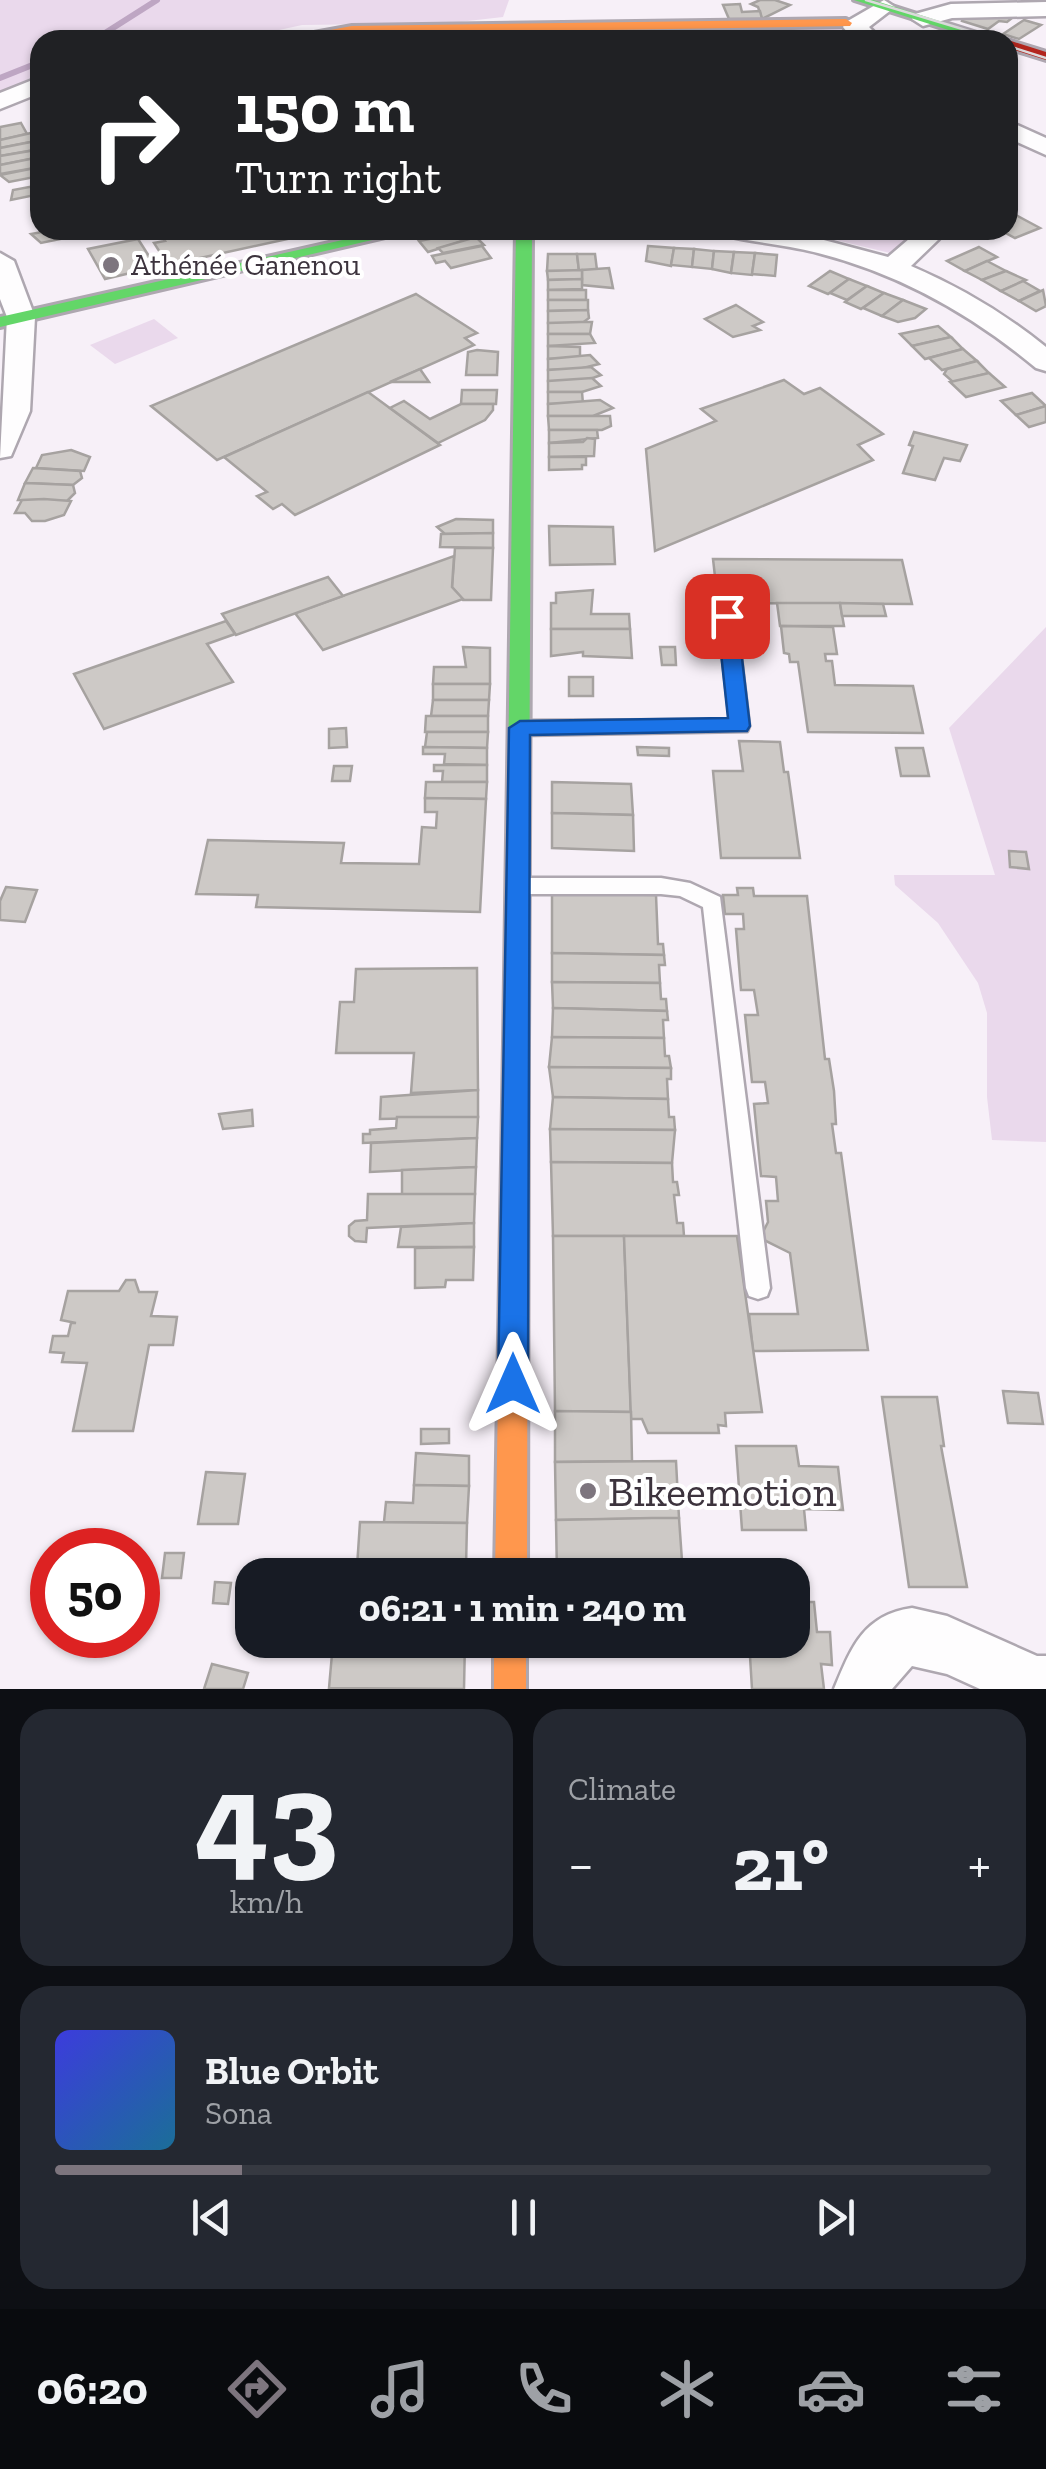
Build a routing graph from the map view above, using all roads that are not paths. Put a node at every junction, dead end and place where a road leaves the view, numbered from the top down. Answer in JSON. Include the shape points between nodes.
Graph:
{"nodes":[{"id":1,"x":526,"y":0,"type":"edge"},
{"id":2,"x":860,"y":0,"type":"edge"},
{"id":3,"x":884,"y":7,"type":"junction"},
{"id":4,"x":1046,"y":9,"type":"edge"},
{"id":5,"x":915,"y":21,"type":"junction"},
{"id":6,"x":846,"y":23,"type":"dead end"},
{"id":7,"x":526,"y":30,"type":"edge"},
{"id":8,"x":642,"y":30,"type":"edge"},
{"id":9,"x":857,"y":30,"type":"edge"},
{"id":10,"x":952,"y":30,"type":"edge"},
{"id":11,"x":1018,"y":47,"type":"edge"},
{"id":12,"x":1046,"y":56,"type":"edge"},
{"id":13,"x":30,"y":88,"type":"edge"},
{"id":14,"x":0,"y":102,"type":"edge"},
{"id":15,"x":1018,"y":133,"type":"edge"},
{"id":16,"x":1046,"y":148,"type":"edge"},
{"id":17,"x":363,"y":240,"type":"edge"},
{"id":18,"x":524,"y":240,"type":"edge"},
{"id":19,"x":795,"y":240,"type":"edge"},
{"id":20,"x":926,"y":240,"type":"edge"},
{"id":21,"x":0,"y":261,"type":"edge"},
{"id":22,"x":894,"y":266,"type":"junction"},
{"id":23,"x":11,"y":320,"type":"edge"},
{"id":24,"x":1046,"y":362,"type":"edge"},
{"id":25,"x":0,"y":449,"type":"edge"},
{"id":26,"x":727,"y":616,"type":"dead end"},
{"id":27,"x":520,"y":728,"type":"junction"},
{"id":28,"x":518,"y":886,"type":"junction"},
{"id":29,"x":758,"y":1288,"type":"dead end"},
{"id":30,"x":511,"y":1558,"type":"edge"},
{"id":31,"x":510,"y":1658,"type":"edge"},
{"id":32,"x":1046,"y":1686,"type":"edge"},
{"id":33,"x":510,"y":1689,"type":"edge"},
{"id":34,"x":863,"y":1689,"type":"edge"}],
"edges":[{"from":1,"to":7,"type":"main road"},
{"from":2,"to":3,"type":"main road"},
{"from":3,"to":5,"type":"main road"},
{"from":3,"to":9,"type":"street"},
{"from":4,"to":5,"type":"street","via":[[952,12]]},
{"from":5,"to":10,"type":"main road"},
{"from":6,"to":8,"type":"main road"},
{"from":11,"to":12,"type":"main road"},
{"from":13,"to":14,"type":"street"},
{"from":15,"to":16,"type":"street"},
{"from":17,"to":23,"type":"main road"},
{"from":18,"to":27,"type":"main road"},
{"from":19,"to":22,"type":"street"},
{"from":20,"to":22,"type":"street"},
{"from":21,"to":23,"type":"street"},
{"from":22,"to":24,"type":"street","via":[[979,309]]},
{"from":23,"to":25,"type":"street","via":[[14,411]]},
{"from":26,"to":27,"type":"lane","via":[[740,726]]},
{"from":27,"to":28,"type":"main road"},
{"from":28,"to":29,"type":"lane","via":[[661,886],[714,904]]},
{"from":28,"to":30,"type":"main road"},
{"from":31,"to":33,"type":"main road"},
{"from":32,"to":34,"type":"street","via":[[918,1636],[896,1640],[872,1664]]}]}
